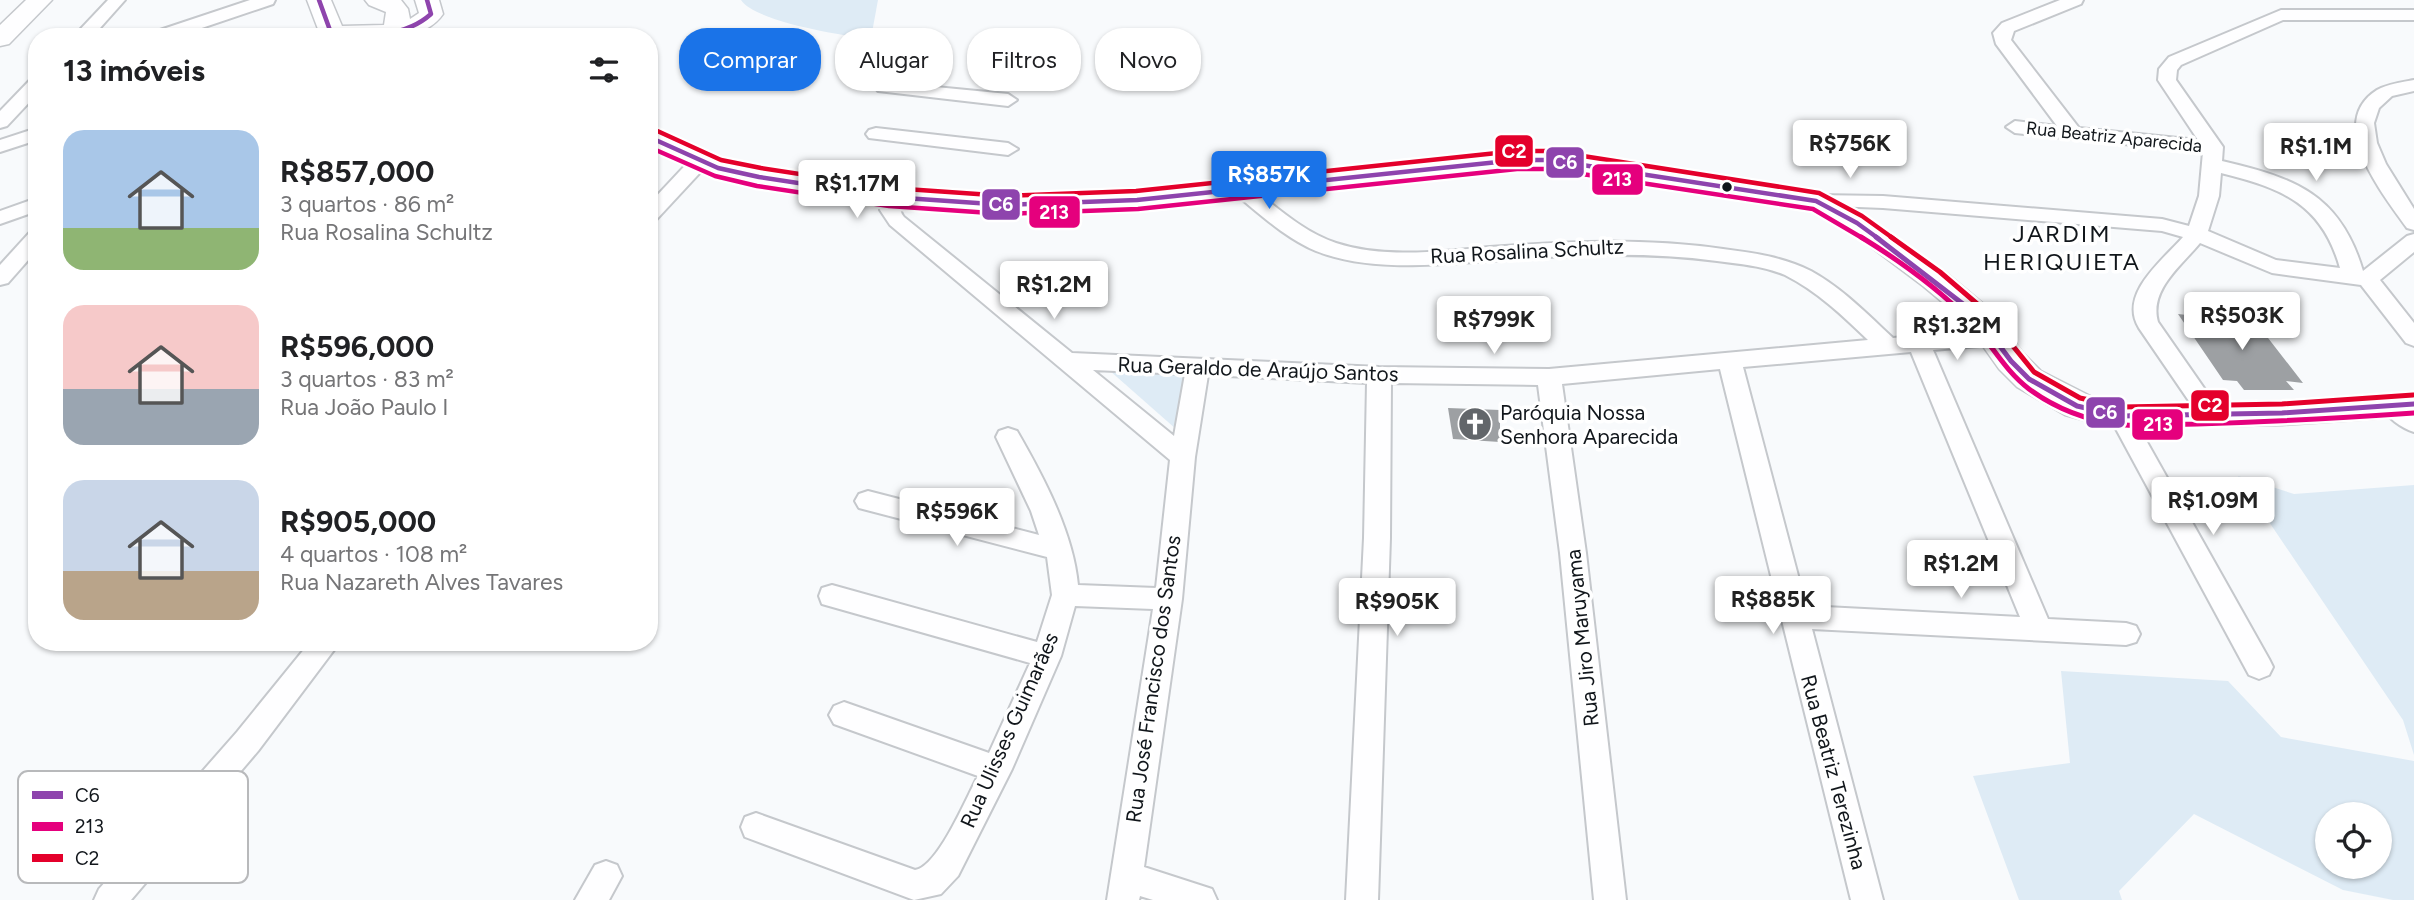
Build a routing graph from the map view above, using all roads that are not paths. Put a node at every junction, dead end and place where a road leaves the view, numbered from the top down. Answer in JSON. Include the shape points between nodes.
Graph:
{"nodes":[{"id":1,"x":40,"y":0,"type":"edge"},
{"id":2,"x":117,"y":0,"type":"edge"},
{"id":3,"x":267,"y":0,"type":"edge"},
{"id":4,"x":319,"y":0,"type":"edge"},
{"id":5,"x":382,"y":0,"type":"edge"},
{"id":6,"x":427,"y":0,"type":"edge"},
{"id":7,"x":2075,"y":0,"type":"edge"},
{"id":8,"x":2290,"y":5,"type":"edge"},
{"id":9,"x":2341,"y":7,"type":"edge"},
{"id":10,"x":2414,"y":15,"type":"edge"},
{"id":11,"x":91,"y":28,"type":"edge"},
{"id":12,"x":184,"y":28,"type":"edge"},
{"id":13,"x":336,"y":28,"type":"edge"},
{"id":14,"x":348,"y":28,"type":"edge"},
{"id":15,"x":395,"y":28,"type":"edge"},
{"id":16,"x":410,"y":28,"type":"edge"},
{"id":17,"x":0,"y":39,"type":"edge"},
{"id":18,"x":2413,"y":85,"type":"edge"},
{"id":19,"x":922,"y":91,"type":"edge"},
{"id":20,"x":28,"y":92,"type":"edge"},
{"id":21,"x":1008,"y":100,"type":"dead end"},
{"id":22,"x":0,"y":122,"type":"edge"},
{"id":23,"x":2015,"y":127,"type":"dead end"},
{"id":24,"x":2071,"y":132,"type":"junction"},
{"id":25,"x":876,"y":134,"type":"dead end"},
{"id":26,"x":28,"y":137,"type":"edge"},
{"id":27,"x":658,"y":141,"type":"edge"},
{"id":28,"x":0,"y":146,"type":"edge"},
{"id":29,"x":1008,"y":149,"type":"dead end"},
{"id":30,"x":2212,"y":156,"type":"junction"},
{"id":31,"x":701,"y":160,"type":"junction"},
{"id":32,"x":738,"y":172,"type":"junction"},
{"id":33,"x":1241,"y":190,"type":"junction"},
{"id":34,"x":671,"y":191,"type":"junction"},
{"id":35,"x":1816,"y":201,"type":"junction"},
{"id":36,"x":1883,"y":202,"type":"junction"},
{"id":37,"x":658,"y":206,"type":"edge"},
{"id":38,"x":28,"y":207,"type":"edge"},
{"id":39,"x":893,"y":211,"type":"junction"},
{"id":40,"x":0,"y":218,"type":"edge"},
{"id":41,"x":1857,"y":223,"type":"junction"},
{"id":42,"x":2414,"y":224,"type":"edge"},
{"id":43,"x":2197,"y":234,"type":"junction"},
{"id":44,"x":2414,"y":241,"type":"edge"},
{"id":45,"x":28,"y":247,"type":"edge"},
{"id":46,"x":2360,"y":277,"type":"junction"},
{"id":47,"x":0,"y":278,"type":"edge"},
{"id":48,"x":1992,"y":337,"type":"junction"},
{"id":49,"x":2414,"y":338,"type":"edge"},
{"id":50,"x":1918,"y":342,"type":"junction"},
{"id":51,"x":1886,"y":345,"type":"junction"},
{"id":52,"x":1729,"y":359,"type":"junction"},
{"id":53,"x":1068,"y":360,"type":"junction"},
{"id":54,"x":1197,"y":369,"type":"junction"},
{"id":55,"x":1379,"y":375,"type":"junction"},
{"id":56,"x":1549,"y":377,"type":"junction"},
{"id":57,"x":2407,"y":411,"type":"edge"},
{"id":58,"x":2210,"y":415,"type":"junction"},
{"id":59,"x":2121,"y":416,"type":"junction"},
{"id":60,"x":1008,"y":437,"type":"dead end"},
{"id":61,"x":1183,"y":457,"type":"junction"},
{"id":62,"x":868,"y":501,"type":"dead end"},
{"id":63,"x":1058,"y":550,"type":"junction"},
{"id":64,"x":1065,"y":595,"type":"junction"},
{"id":65,"x":832,"y":596,"type":"dead end"},
{"id":66,"x":1168,"y":598,"type":"junction"},
{"id":67,"x":1793,"y":617,"type":"junction"},
{"id":68,"x":2038,"y":628,"type":"junction"},
{"id":69,"x":2126,"y":634,"type":"dead end"},
{"id":70,"x":319,"y":651,"type":"edge"},
{"id":71,"x":1047,"y":656,"type":"junction"},
{"id":72,"x":2259,"y":667,"type":"dead end"},
{"id":73,"x":844,"y":715,"type":"dead end"},
{"id":74,"x":997,"y":769,"type":"junction"},
{"id":75,"x":224,"y":771,"type":"edge"},
{"id":76,"x":756,"y":827,"type":"dead end"},
{"id":77,"x":125,"y":883,"type":"edge"},
{"id":78,"x":1124,"y":888,"type":"edge"},
{"id":79,"x":110,"y":900,"type":"edge"},
{"id":80,"x":1201,"y":900,"type":"edge"},
{"id":81,"x":1362,"y":900,"type":"edge"},
{"id":82,"x":1610,"y":900,"type":"edge"},
{"id":83,"x":1867,"y":900,"type":"edge"}],
"edges":[{"from":1,"to":17,"type":"main road"},
{"from":2,"to":11,"type":"street"},
{"from":3,"to":12,"type":"street"},
{"from":4,"to":13,"type":"main road"},
{"from":5,"to":14,"type":"main road"},
{"from":5,"to":15,"type":"main road","via":[[399,14]]},
{"from":6,"to":16,"type":"main road","via":[[431,8],[427,22]]},
{"from":7,"to":24,"type":"street","via":[[2002,33],[2002,40]]},
{"from":8,"to":9,"type":"street"},
{"from":8,"to":30,"type":"street","via":[[2175,61],[2168,69],[2167,80]]},
{"from":9,"to":10,"type":"street"},
{"from":18,"to":42,"type":"street","via":[[2379,96],[2364,123],[2378,172]]},
{"from":19,"to":21,"type":"street"},
{"from":20,"to":22,"type":"street"},
{"from":23,"to":24,"type":"street","name":"Rua Beatriz Aparecida"},
{"from":24,"to":30,"type":"street","name":"Rua Beatriz Aparecida"},
{"from":25,"to":29,"type":"street"},
{"from":26,"to":28,"type":"street"},
{"from":27,"to":31,"type":"main road"},
{"from":30,"to":43,"type":"street","via":[[2209,196]]},
{"from":30,"to":46,"type":"street","name":"Rua Beatriz Aparecida","via":[[2287,188],[2323,213]]},
{"from":31,"to":32,"type":"main road"},
{"from":31,"to":34,"type":"street"},
{"from":32,"to":34,"type":"street"},
{"from":32,"to":39,"type":"main road","via":[[842,190]]},
{"from":33,"to":35,"type":"main road","via":[[1549,160]]},
{"from":33,"to":39,"type":"main road","via":[[1060,204],[932,202]]},
{"from":33,"to":51,"type":"street","name":"Rua Rosalina Schultz","via":[[1294,231],[1322,245],[1357,254],[1460,257],[1597,245],[1765,261],[1808,279],[1846,306]]},
{"from":34,"to":37,"type":"street"},
{"from":35,"to":36,"type":"street"},
{"from":35,"to":41,"type":"main road"},
{"from":36,"to":41,"type":"street","via":[[1867,210]]},
{"from":36,"to":43,"type":"street","via":[[2130,222]]},
{"from":38,"to":40,"type":"street"},
{"from":39,"to":53,"type":"street"},
{"from":41,"to":48,"type":"main road","via":[[1976,314]]},
{"from":43,"to":46,"type":"street","via":[[2272,266]]},
{"from":43,"to":58,"type":"street","via":[[2149,290],[2143,311]]},
{"from":44,"to":46,"type":"street"},
{"from":45,"to":47,"type":"street"},
{"from":46,"to":49,"type":"street","name":"Rua Beatriz Aparecida"},
{"from":48,"to":50,"type":"street","name":"Rua Geraldo de Araújo Santos"},
{"from":48,"to":59,"type":"main road","via":[[2029,379],[2049,392],[2077,406]]},
{"from":50,"to":51,"type":"street","name":"Rua Geraldo de Araújo Santos"},
{"from":50,"to":68,"type":"street"},
{"from":51,"to":52,"type":"street","name":"Rua Geraldo de Araújo Santos"},
{"from":52,"to":56,"type":"street","name":"Rua Geraldo de Araújo Santos"},
{"from":52,"to":67,"type":"street","name":"Rua Beatriz Terezinha"},
{"from":53,"to":54,"type":"street","name":"Rua Geraldo de Araújo Santos"},
{"from":53,"to":61,"type":"street"},
{"from":54,"to":55,"type":"street","name":"Rua Geraldo de Araújo Santos"},
{"from":54,"to":61,"type":"street","name":"Rua José Francisco dos Santos"},
{"from":55,"to":56,"type":"street","name":"Rua Geraldo de Araújo Santos"},
{"from":55,"to":81,"type":"street"},
{"from":56,"to":82,"type":"street","name":"Rua Jiro Maruyama"},
{"from":57,"to":58,"type":"main road"},
{"from":58,"to":59,"type":"main road"},
{"from":59,"to":72,"type":"street"},
{"from":60,"to":63,"type":"street","name":"Rua Ulisses Guimarães"},
{"from":61,"to":66,"type":"street","name":"Rua José Francisco dos Santos"},
{"from":62,"to":63,"type":"street"},
{"from":63,"to":64,"type":"street","name":"Rua Ulisses Guimarães"},
{"from":64,"to":66,"type":"street"},
{"from":64,"to":71,"type":"street","name":"Rua Ulisses Guimarães"},
{"from":65,"to":71,"type":"street"},
{"from":66,"to":78,"type":"street","name":"Rua José Francisco dos Santos"},
{"from":67,"to":68,"type":"street"},
{"from":67,"to":83,"type":"street","name":"Rua Beatriz Terezinha"},
{"from":68,"to":69,"type":"street"},
{"from":70,"to":75,"type":"street"},
{"from":71,"to":74,"type":"street","name":"Rua Ulisses Guimarães"},
{"from":73,"to":74,"type":"street"},
{"from":74,"to":76,"type":"street","name":"Rua Ulisses Guimarães","via":[[947,865],[930,883],[915,885]]},
{"from":77,"to":79,"type":"street"},
{"from":78,"to":80,"type":"street"}]}
